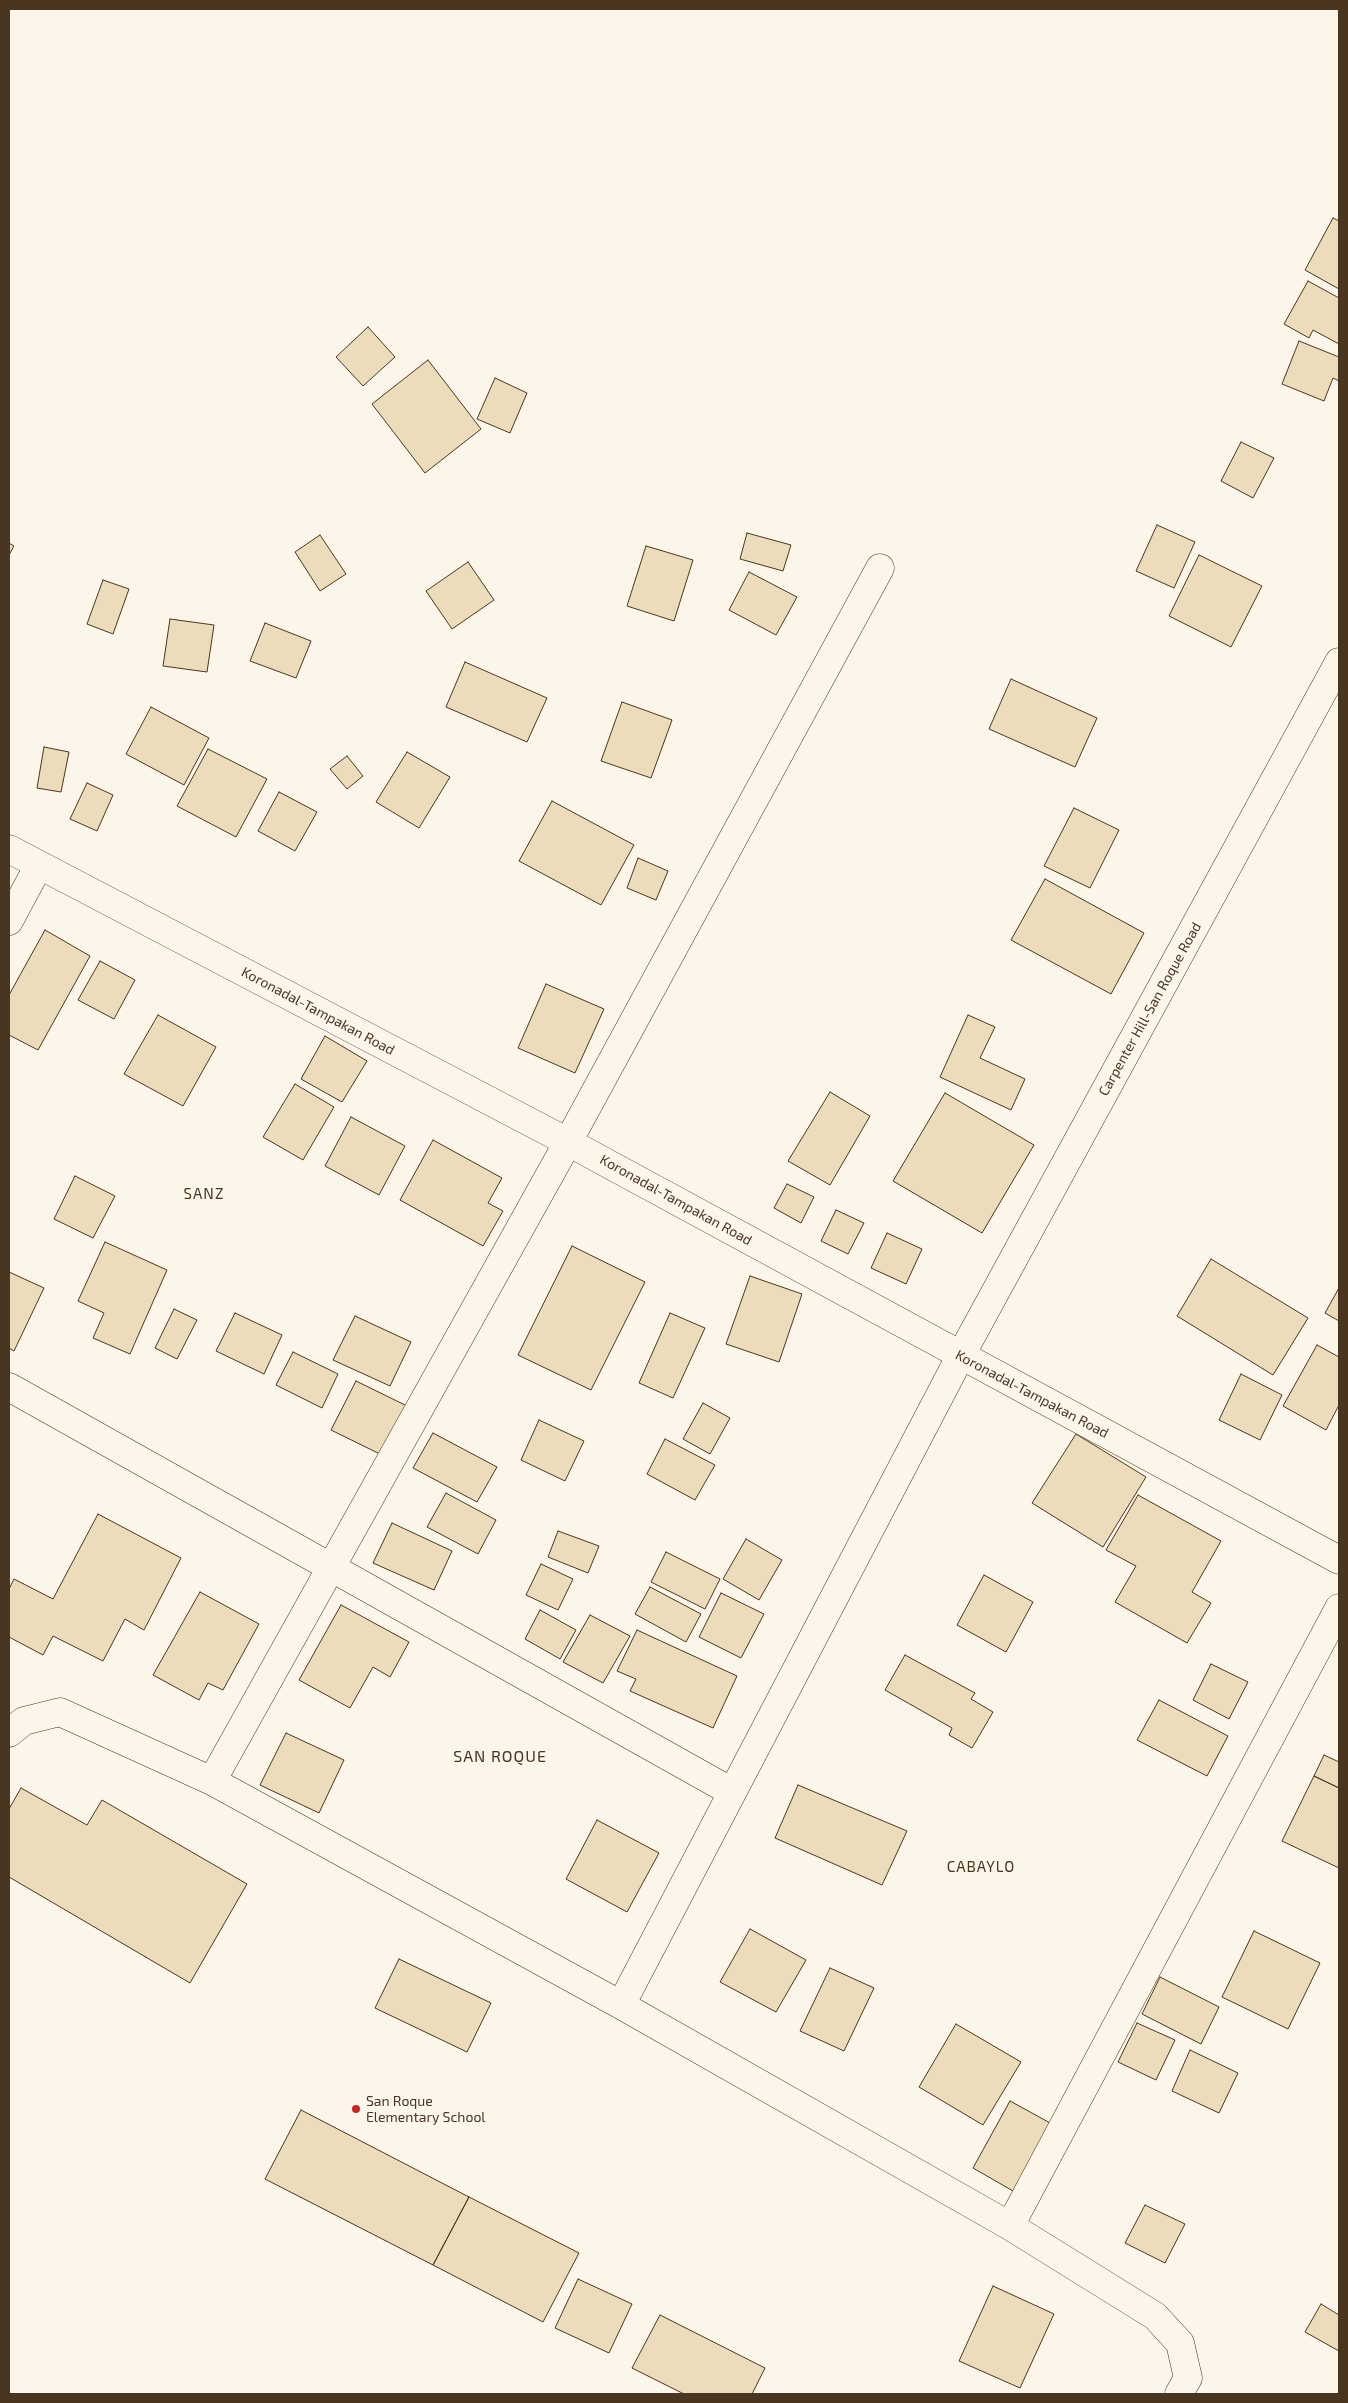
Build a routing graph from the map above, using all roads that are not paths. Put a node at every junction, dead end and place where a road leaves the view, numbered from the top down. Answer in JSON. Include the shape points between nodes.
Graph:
{"nodes":[{"id":1,"x":880,"y":568,"type":"dead end"},
{"id":2,"x":1339,"y":662,"type":"edge"},
{"id":3,"x":9,"y":849,"type":"edge"},
{"id":4,"x":39,"y":865,"type":"junction"},
{"id":5,"x":9,"y":921,"type":"edge"},
{"id":6,"x":568,"y":1142,"type":"junction"},
{"id":7,"x":961,"y":1355,"type":"junction"},
{"id":8,"x":9,"y":1387,"type":"edge"},
{"id":9,"x":1339,"y":1560,"type":"edge"},
{"id":10,"x":332,"y":1569,"type":"junction"},
{"id":11,"x":1339,"y":1608,"type":"edge"},
{"id":12,"x":9,"y":1732,"type":"edge"},
{"id":13,"x":212,"y":1781,"type":"junction"},
{"id":14,"x":732,"y":1792,"type":"junction"},
{"id":15,"x":621,"y":2004,"type":"junction"},
{"id":16,"x":1010,"y":2226,"type":"junction"},
{"id":17,"x":1179,"y":2394,"type":"edge"}],
"edges":[{"from":1,"to":6,"type":"street"},
{"from":2,"to":7,"type":"street","name":"Carpenter Hill-San Roque Road"},
{"from":3,"to":4,"type":"street","name":"Koronadal-Tampakan Road"},
{"from":4,"to":5,"type":"street"},
{"from":4,"to":6,"type":"street","name":"Koronadal-Tampakan Road"},
{"from":6,"to":7,"type":"street","name":"Koronadal-Tampakan Road"},
{"from":6,"to":10,"type":"street"},
{"from":7,"to":9,"type":"street","name":"Koronadal-Tampakan Road"},
{"from":7,"to":14,"type":"street","name":"Carpenter Hill-San Roque Road"},
{"from":8,"to":10,"type":"street"},
{"from":10,"to":13,"type":"street"},
{"from":10,"to":14,"type":"street"},
{"from":11,"to":16,"type":"street"},
{"from":12,"to":13,"type":"street","via":[[24,1721],[60,1712]]},
{"from":13,"to":15,"type":"street"},
{"from":14,"to":15,"type":"street","name":"Carpenter Hill-San Roque Road"},
{"from":15,"to":16,"type":"street"},
{"from":16,"to":17,"type":"street","via":[[1155,2316],[1180,2343],[1188,2378]]}]}
